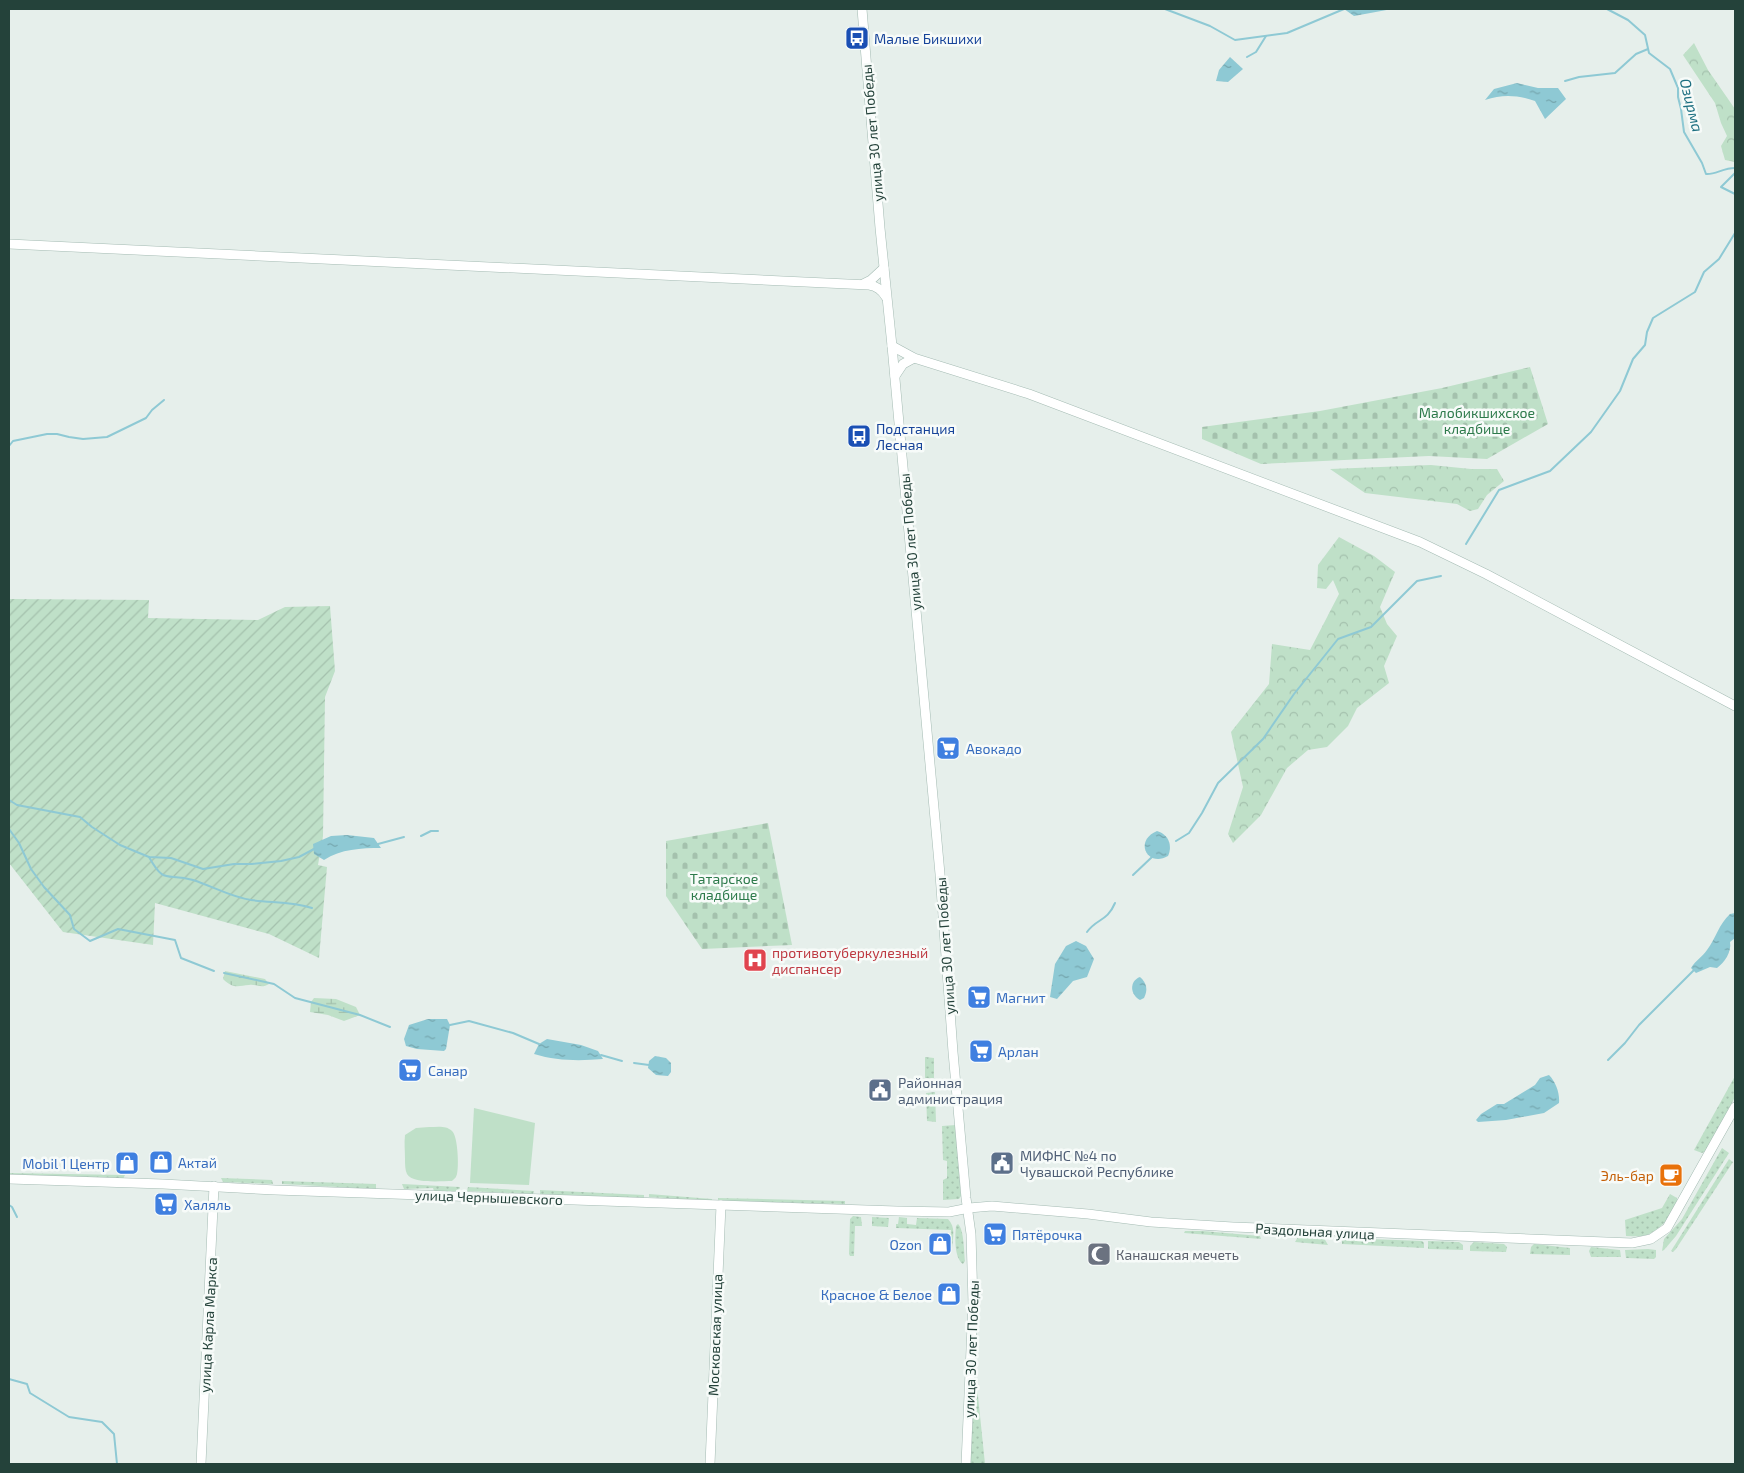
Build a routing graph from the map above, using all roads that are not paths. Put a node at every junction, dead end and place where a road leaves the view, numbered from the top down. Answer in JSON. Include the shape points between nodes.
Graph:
{"nodes":[{"id":1,"x":862,"y":9,"type":"edge"},
{"id":2,"x":9,"y":244,"type":"edge"},
{"id":3,"x":884,"y":268,"type":"junction"},
{"id":4,"x":860,"y":285,"type":"junction"},
{"id":5,"x":886,"y":298,"type":"junction"},
{"id":6,"x":892,"y":346,"type":"junction"},
{"id":7,"x":914,"y":358,"type":"junction"},
{"id":8,"x":895,"y":376,"type":"junction"},
{"id":9,"x":1735,"y":706,"type":"edge"},
{"id":10,"x":1735,"y":1108,"type":"edge"},
{"id":11,"x":9,"y":1178,"type":"edge"},
{"id":12,"x":214,"y":1186,"type":"junction"},
{"id":13,"x":721,"y":1205,"type":"junction"},
{"id":14,"x":968,"y":1208,"type":"junction"},
{"id":15,"x":201,"y":1464,"type":"edge"},
{"id":16,"x":710,"y":1464,"type":"edge"},
{"id":17,"x":966,"y":1464,"type":"edge"}],
"edges":[{"from":1,"to":3,"type":"street","name":"улица 30 лет Победы"},
{"from":2,"to":4,"type":"street"},
{"from":3,"to":4,"type":"street","via":[[872,280]]},
{"from":3,"to":5,"type":"street","name":"улица 30 лет Победы"},
{"from":4,"to":5,"type":"street","via":[[875,286]]},
{"from":5,"to":6,"type":"street","name":"улица 30 лет Победы"},
{"from":6,"to":7,"type":"street"},
{"from":6,"to":8,"type":"street","name":"улица 30 лет Победы"},
{"from":7,"to":8,"type":"street","via":[[903,364]]},
{"from":7,"to":9,"type":"street","via":[[1029,394],[1420,542]]},
{"from":8,"to":14,"type":"street","name":"улица 30 лет Победы"},
{"from":10,"to":14,"type":"street","name":"Раздольная улица","via":[[1672,1220],[1660,1234],[1642,1242],[1252,1228],[1150,1222],[992,1206]]},
{"from":11,"to":12,"type":"street","name":"улица Чернышевского"},
{"from":12,"to":13,"type":"street","name":"улица Чернышевского"},
{"from":12,"to":15,"type":"street","name":"улица Карла Маркса"},
{"from":13,"to":14,"type":"street","name":"улица Чернышевского","via":[[949,1212]]},
{"from":13,"to":16,"type":"street","name":"Московская улица"},
{"from":14,"to":17,"type":"street","name":"улица 30 лет Победы","via":[[973,1303]]}]}
